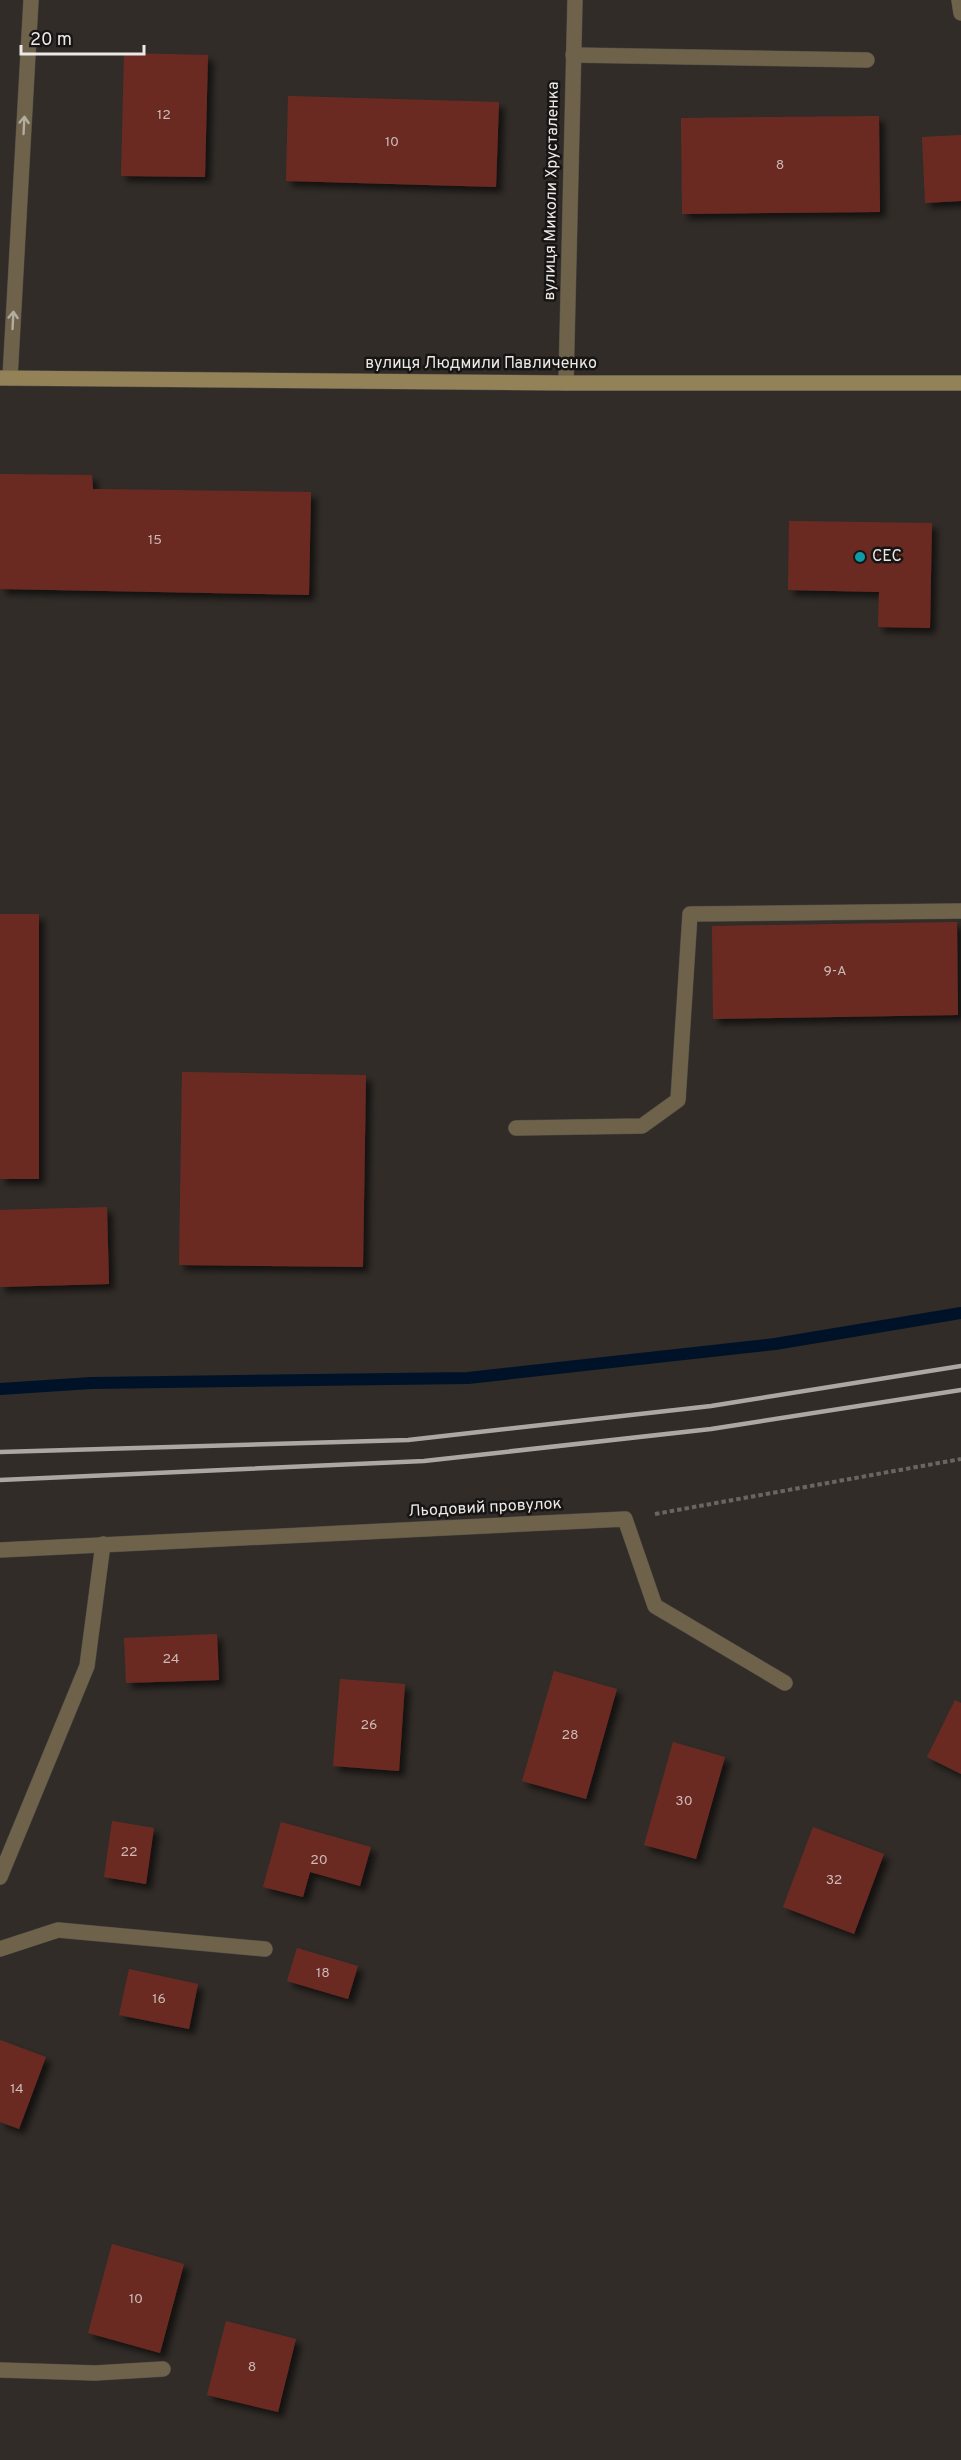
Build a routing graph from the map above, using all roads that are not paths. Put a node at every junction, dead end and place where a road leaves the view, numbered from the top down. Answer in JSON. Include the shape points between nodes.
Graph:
{"nodes":[{"id":1,"x":32,"y":0,"type":"edge"},
{"id":2,"x":575,"y":0,"type":"edge"},
{"id":3,"x":959,"y":0,"type":"edge"},
{"id":4,"x":961,"y":13,"type":"edge"},
{"id":5,"x":573,"y":55,"type":"junction"},
{"id":6,"x":867,"y":60,"type":"dead end"},
{"id":7,"x":5,"y":378,"type":"edge"},
{"id":8,"x":566,"y":383,"type":"junction"},
{"id":9,"x":961,"y":383,"type":"edge"},
{"id":10,"x":961,"y":911,"type":"edge"},
{"id":11,"x":516,"y":1128,"type":"dead end"},
{"id":12,"x":103,"y":1544,"type":"junction"},
{"id":13,"x":0,"y":1550,"type":"edge"},
{"id":14,"x":785,"y":1683,"type":"dead end"},
{"id":15,"x":0,"y":1878,"type":"edge"},
{"id":16,"x":0,"y":1949,"type":"edge"},
{"id":17,"x":265,"y":1949,"type":"dead end"},
{"id":18,"x":163,"y":2369,"type":"dead end"},
{"id":19,"x":0,"y":2370,"type":"edge"}],
"edges":[{"from":7,"to":1,"type":"street","one_way":true},
{"from":2,"to":5,"type":"street","name":"вулиця Миколи Хрусталенка"},
{"from":3,"to":4,"type":"street"},
{"from":5,"to":6,"type":"street"},
{"from":5,"to":8,"type":"street","name":"вулиця Миколи Хрусталенка"},
{"from":7,"to":8,"type":"main road","name":"вулиця Людмили Павличенко"},
{"from":8,"to":9,"type":"main road","name":"вулиця Людмили Павличенко"},
{"from":10,"to":11,"type":"street","via":[[690,914],[678,1100],[642,1126]]},
{"from":12,"to":13,"type":"street","name":"Льодовий провулок"},
{"from":12,"to":14,"type":"street","name":"Льодовий провулок","via":[[625,1519],[655,1606]]},
{"from":12,"to":15,"type":"street","via":[[87,1666]]},
{"from":16,"to":17,"type":"street","via":[[58,1930]]},
{"from":18,"to":19,"type":"street","via":[[95,2373]]}]}
